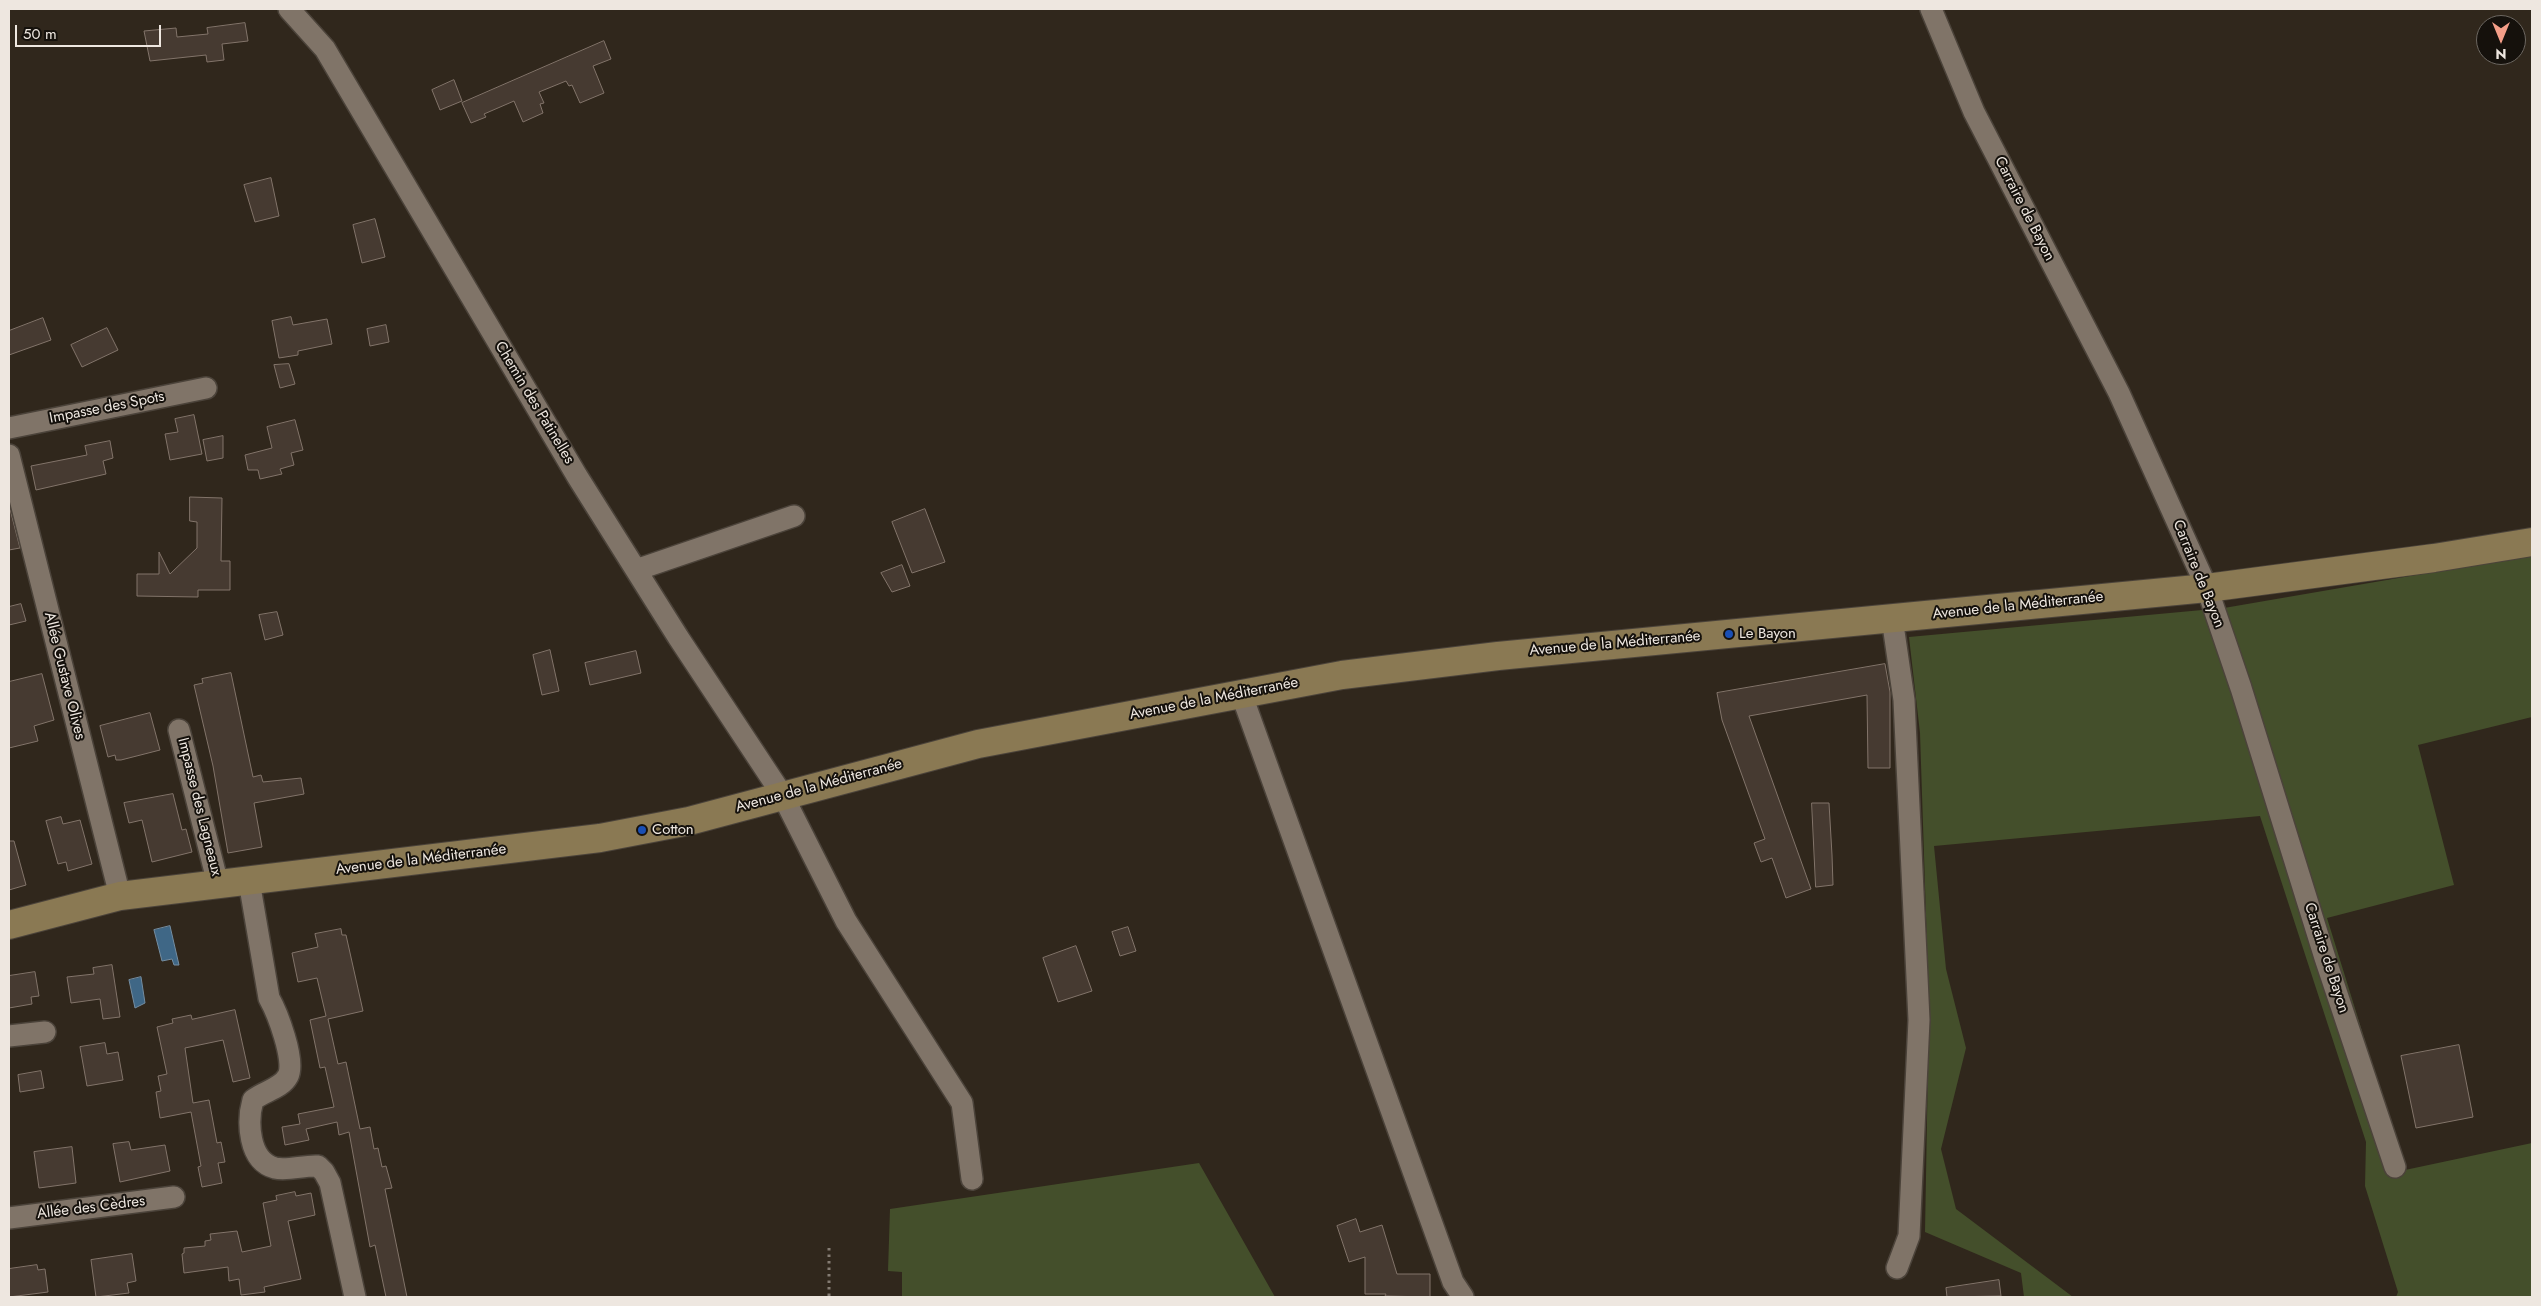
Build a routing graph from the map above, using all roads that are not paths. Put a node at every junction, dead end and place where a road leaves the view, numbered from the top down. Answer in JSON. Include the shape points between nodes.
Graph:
{"nodes":[{"id":1,"x":289,"y":9,"type":"edge"},
{"id":2,"x":1931,"y":9,"type":"edge"},
{"id":3,"x":206,"y":388,"type":"dead end"},
{"id":4,"x":9,"y":428,"type":"edge"},
{"id":5,"x":9,"y":455,"type":"edge"},
{"id":6,"x":794,"y":516,"type":"dead end"},
{"id":7,"x":2532,"y":534,"type":"edge"},
{"id":8,"x":2532,"y":542,"type":"edge"},
{"id":9,"x":2434,"y":558,"type":"junction"},
{"id":10,"x":636,"y":570,"type":"junction"},
{"id":11,"x":2207,"y":588,"type":"junction"},
{"id":12,"x":1892,"y":618,"type":"junction"},
{"id":13,"x":1240,"y":693,"type":"junction"},
{"id":14,"x":179,"y":730,"type":"dead end"},
{"id":15,"x":783,"y":796,"type":"junction"},
{"id":16,"x":249,"y":881,"type":"junction"},
{"id":17,"x":218,"y":884,"type":"junction"},
{"id":18,"x":120,"y":896,"type":"junction"},
{"id":19,"x":9,"y":925,"type":"edge"},
{"id":20,"x":45,"y":1032,"type":"dead end"},
{"id":21,"x":9,"y":1036,"type":"edge"},
{"id":22,"x":2395,"y":1167,"type":"dead end"},
{"id":23,"x":972,"y":1179,"type":"dead end"},
{"id":24,"x":174,"y":1197,"type":"dead end"},
{"id":25,"x":9,"y":1218,"type":"edge"},
{"id":26,"x":1897,"y":1268,"type":"dead end"},
{"id":27,"x":355,"y":1297,"type":"edge"},
{"id":28,"x":1463,"y":1297,"type":"edge"}],
"edges":[{"from":1,"to":10,"type":"street","name":"Chemin des Patinelles","via":[[325,48],[577,476]]},
{"from":2,"to":11,"type":"street","name":"Carraire de Bayon","via":[[1974,112],[2119,393]]},
{"from":3,"to":4,"type":"street","name":"Impasse des Spots"},
{"from":5,"to":18,"type":"street","name":"Allée Gustave Olives"},
{"from":6,"to":10,"type":"street"},
{"from":7,"to":9,"type":"main road","name":"Avenue de la Méditerranée"},
{"from":8,"to":9,"type":"main road","name":"Avenue de la Méditerranée"},
{"from":9,"to":11,"type":"main road","name":"Avenue de la Méditerranée"},
{"from":10,"to":15,"type":"street","name":"Chemin des Patinelles"},
{"from":11,"to":12,"type":"main road","name":"Avenue de la Méditerranée"},
{"from":11,"to":22,"type":"street","name":"Carraire de Bayon"},
{"from":12,"to":13,"type":"main road","name":"Avenue de la Méditerranée","via":[[1498,656],[1342,675]]},
{"from":12,"to":26,"type":"street","via":[[1904,700],[1920,1020],[1909,1236]]},
{"from":13,"to":15,"type":"main road","name":"Avenue de la Méditerranée","via":[[978,744]]},
{"from":13,"to":28,"type":"street","via":[[1453,1282]]},
{"from":14,"to":17,"type":"street","name":"Impasse des Lagneaux"},
{"from":15,"to":16,"type":"main road","name":"Avenue de la Méditerranée","via":[[689,821],[600,838]]},
{"from":15,"to":23,"type":"street","name":"Chemin des Patinelles","via":[[846,921],[962,1103]]},
{"from":16,"to":17,"type":"main road","name":"Avenue de la Méditerranée"},
{"from":16,"to":27,"type":"street","via":[[269,998],[278,1014],[290,1065],[288,1076],[281,1084],[253,1100],[250,1122],[253,1146],[260,1160],[276,1169],[318,1166],[324,1172],[330,1183]]},
{"from":17,"to":18,"type":"main road","name":"Avenue de la Méditerranée"},
{"from":18,"to":19,"type":"main road","name":"Avenue de la Méditerranée"},
{"from":20,"to":21,"type":"street"},
{"from":24,"to":25,"type":"street","name":"Allée des Cèdres"}]}
